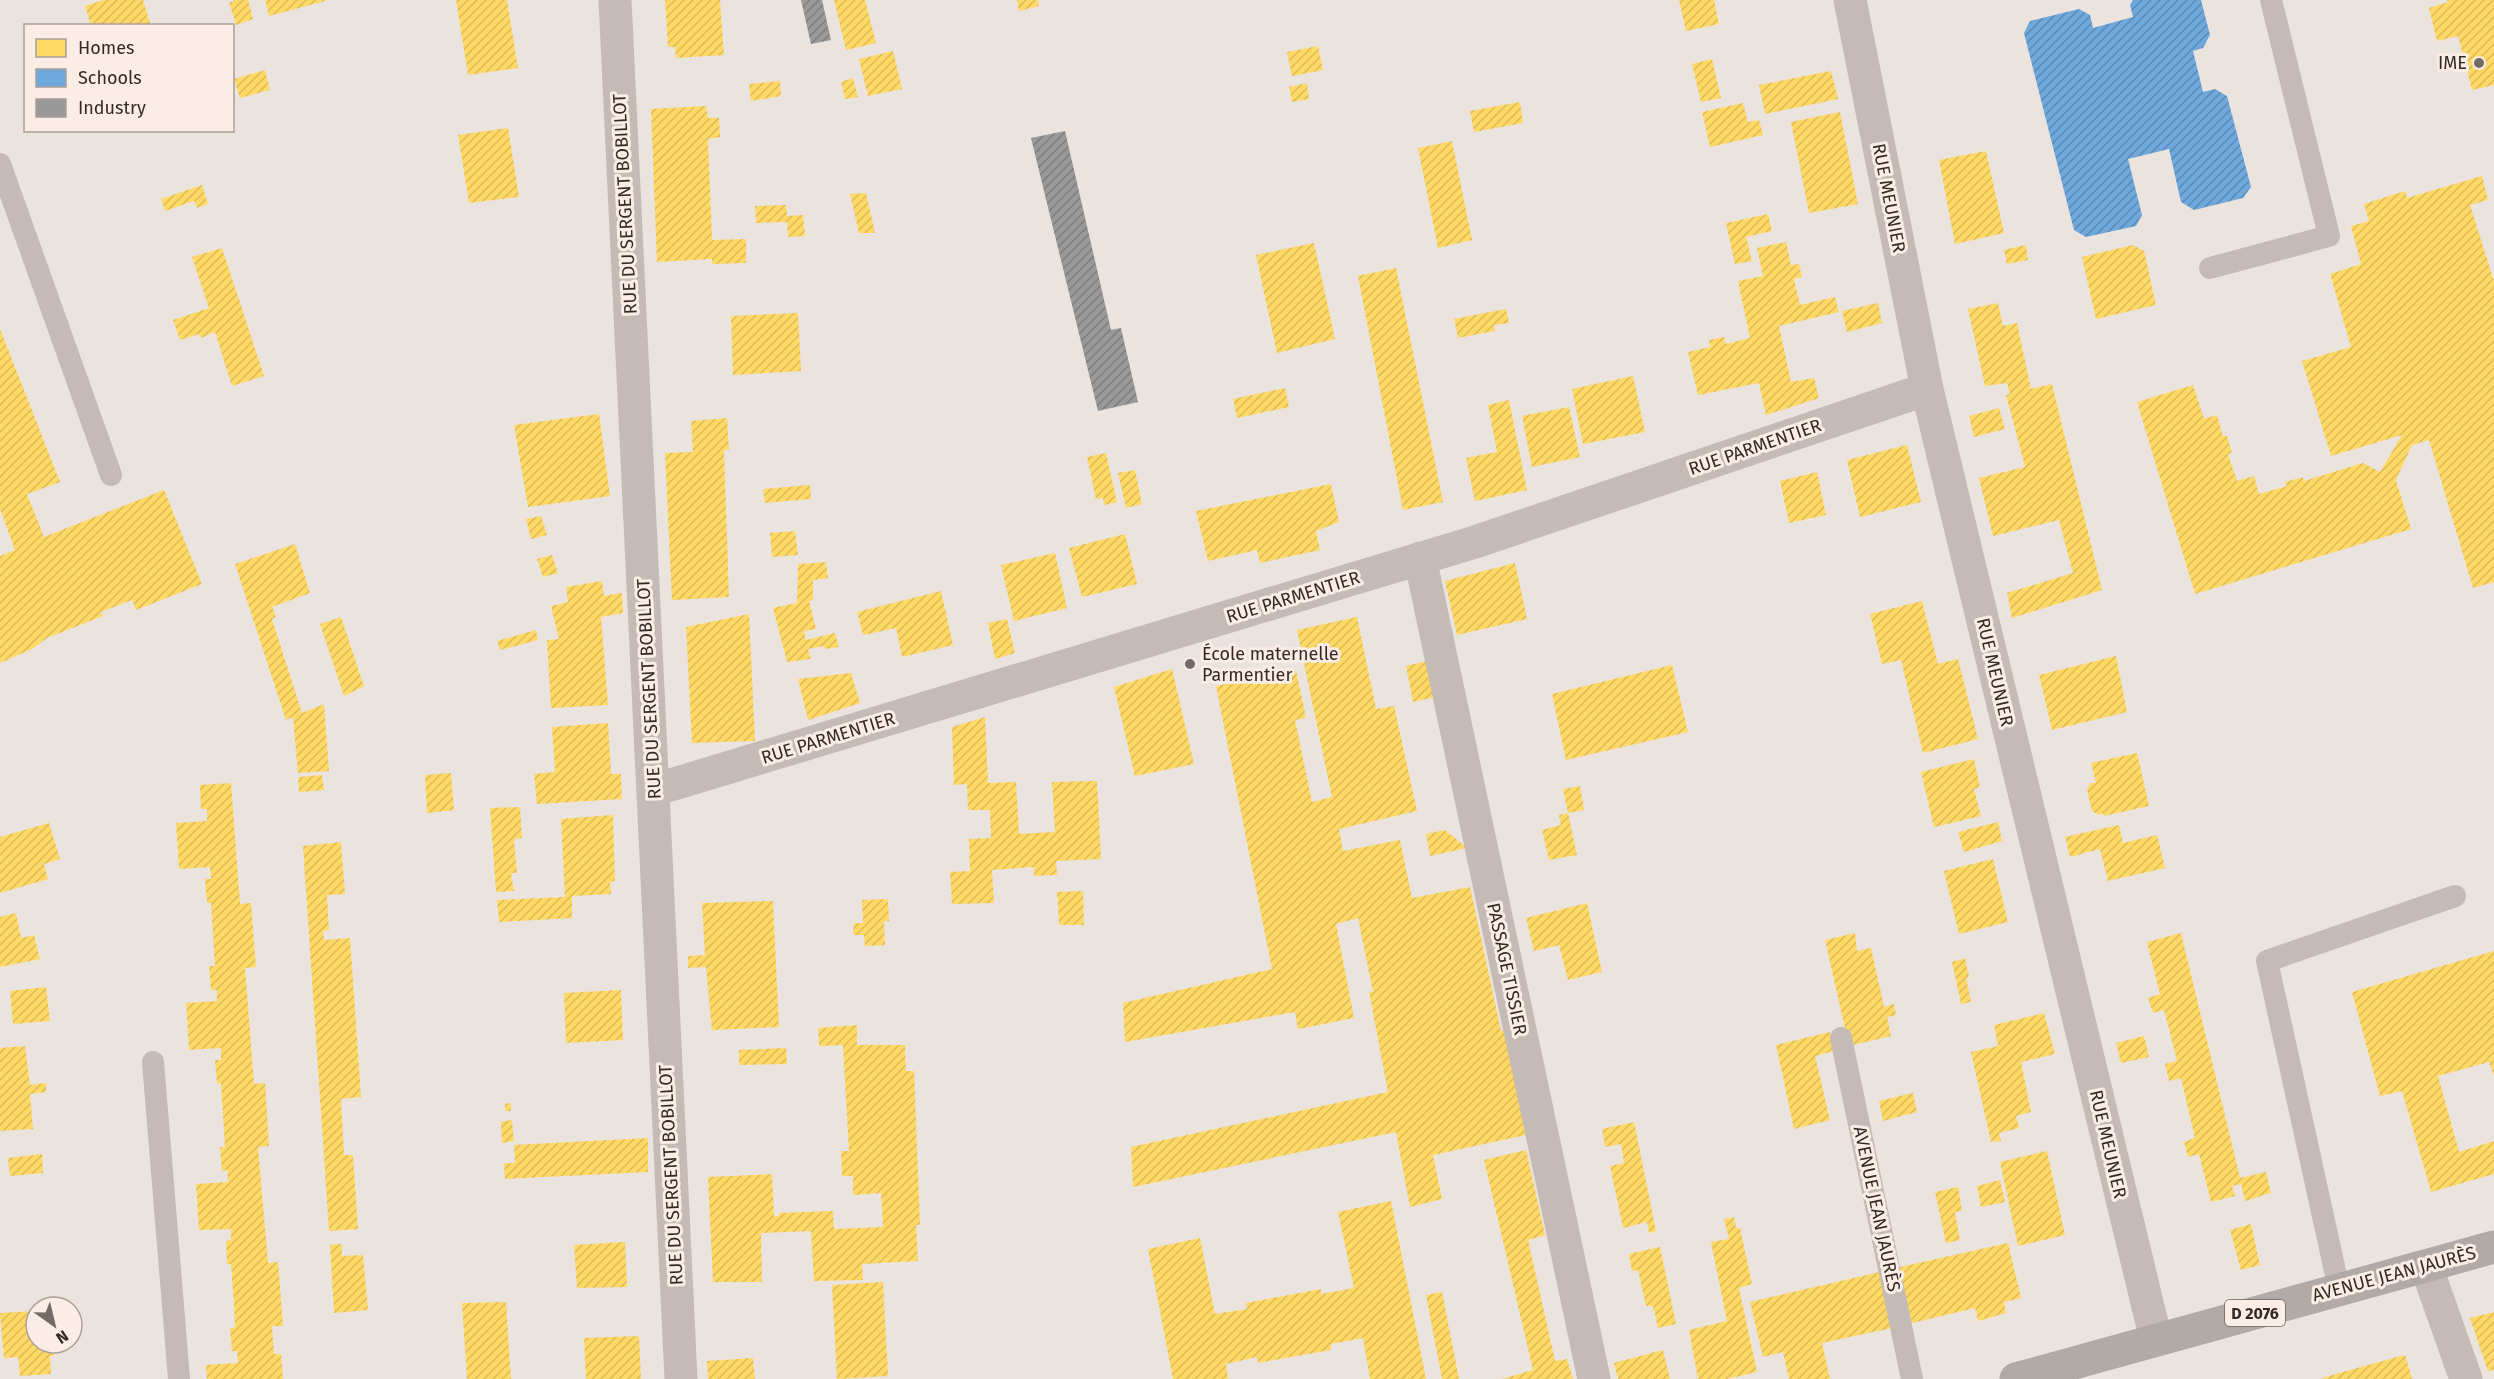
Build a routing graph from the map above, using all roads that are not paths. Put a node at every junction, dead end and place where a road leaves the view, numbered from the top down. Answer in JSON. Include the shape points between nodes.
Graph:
{"nodes":[{"id":1,"x":615,"y":0,"type":"edge"},
{"id":2,"x":1850,"y":0,"type":"edge"},
{"id":3,"x":2271,"y":0,"type":"edge"},
{"id":4,"x":0,"y":164,"type":"edge"},
{"id":5,"x":2210,"y":268,"type":"dead end"},
{"id":6,"x":1927,"y":389,"type":"junction"},
{"id":7,"x":111,"y":476,"type":"dead end"},
{"id":8,"x":1420,"y":558,"type":"junction"},
{"id":9,"x":654,"y":790,"type":"junction"},
{"id":10,"x":2455,"y":896,"type":"dead end"},
{"id":11,"x":1841,"y":1038,"type":"dead end"},
{"id":12,"x":153,"y":1062,"type":"dead end"},
{"id":13,"x":2494,"y":1247,"type":"edge"},
{"id":14,"x":2426,"y":1266,"type":"junction"},
{"id":15,"x":2339,"y":1289,"type":"junction"},
{"id":16,"x":2156,"y":1340,"type":"junction"},
{"id":17,"x":179,"y":1379,"type":"edge"},
{"id":18,"x":681,"y":1379,"type":"edge"},
{"id":19,"x":1594,"y":1379,"type":"edge"},
{"id":20,"x":1912,"y":1379,"type":"edge"},
{"id":21,"x":2016,"y":1379,"type":"edge"},
{"id":22,"x":2466,"y":1379,"type":"edge"}],
"edges":[{"from":1,"to":9,"type":"street","name":"RUE DU SERGENT BOBILLOT"},
{"from":2,"to":6,"type":"street","name":"RUE MEUNIER"},
{"from":3,"to":5,"type":"lane","via":[[2329,236]]},
{"from":4,"to":7,"type":"lane"},
{"from":6,"to":8,"type":"street","name":"RUE PARMENTIER"},
{"from":6,"to":16,"type":"street","name":"RUE MEUNIER"},
{"from":8,"to":9,"type":"street","name":"RUE PARMENTIER"},
{"from":8,"to":19,"type":"street","name":"PASSAGE TISSIER"},
{"from":9,"to":18,"type":"street","name":"RUE DU SERGENT BOBILLOT"},
{"from":10,"to":15,"type":"lane","via":[[2266,961]]},
{"from":11,"to":20,"type":"lane","name":"AVENUE JEAN JAURÈS"},
{"from":12,"to":17,"type":"lane"},
{"from":13,"to":14,"type":"main road","name":"AVENUE JEAN JAURÈS","number":"D 2076"},
{"from":14,"to":15,"type":"main road","name":"AVENUE JEAN JAURÈS","number":"D 2076"},
{"from":14,"to":22,"type":"street"},
{"from":15,"to":16,"type":"main road","name":"AVENUE JEAN JAURÈS","number":"D 2076"},
{"from":16,"to":21,"type":"main road","name":"AVENUE JEAN JAURÈS","number":"D 2076"}]}
